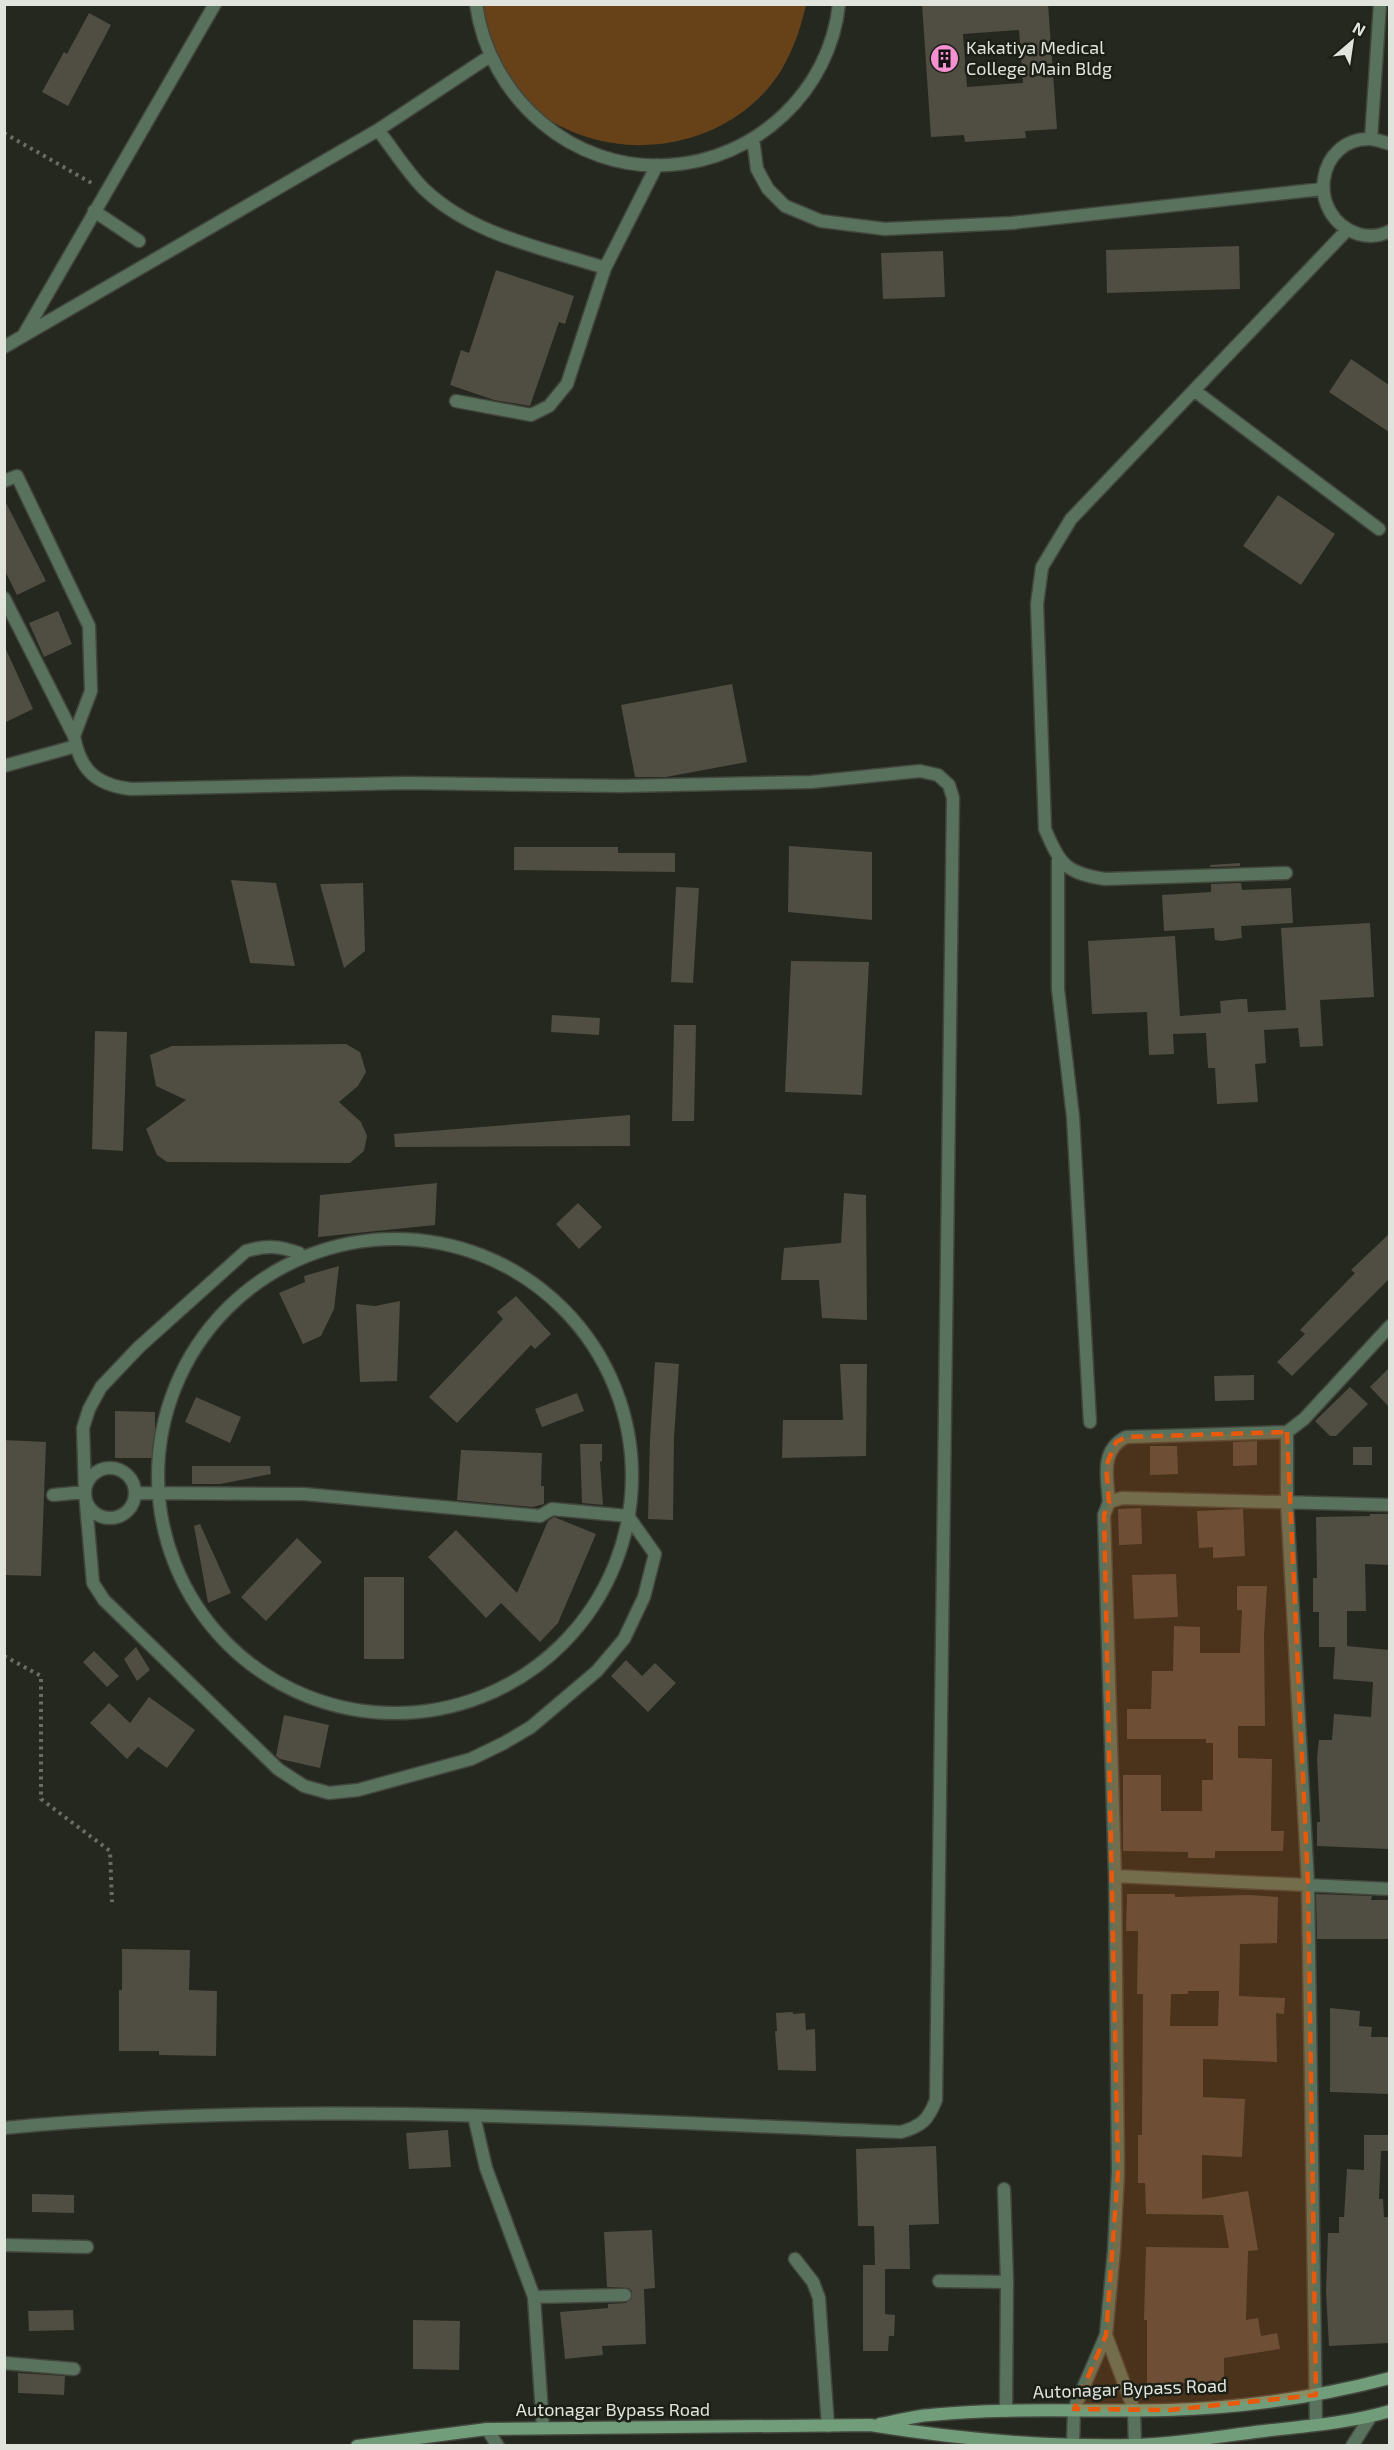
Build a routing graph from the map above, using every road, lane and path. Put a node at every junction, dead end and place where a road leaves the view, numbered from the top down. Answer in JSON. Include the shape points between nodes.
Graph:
{"nodes":[{"id":1,"x":214,"y":4,"type":"edge"},
{"id":2,"x":476,"y":4,"type":"edge"},
{"id":3,"x":839,"y":4,"type":"edge"},
{"id":4,"x":1380,"y":4,"type":"edge"},
{"id":5,"x":490,"y":56,"type":"junction"},
{"id":6,"x":378,"y":130,"type":"junction"},
{"id":7,"x":4,"y":133,"type":"edge"},
{"id":8,"x":753,"y":139,"type":"junction"},
{"id":9,"x":1371,"y":139,"type":"junction"},
{"id":10,"x":1389,"y":144,"type":"edge"},
{"id":11,"x":657,"y":165,"type":"junction"},
{"id":12,"x":1322,"y":189,"type":"junction"},
{"id":13,"x":105,"y":192,"type":"junction"},
{"id":14,"x":94,"y":211,"type":"junction"},
{"id":15,"x":1347,"y":230,"type":"junction"},
{"id":16,"x":1389,"y":231,"type":"edge"},
{"id":17,"x":139,"y":241,"type":"dead end"},
{"id":18,"x":605,"y":268,"type":"junction"},
{"id":19,"x":22,"y":338,"type":"junction"},
{"id":20,"x":4,"y":348,"type":"edge"},
{"id":21,"x":1195,"y":391,"type":"junction"},
{"id":22,"x":456,"y":401,"type":"dead end"},
{"id":23,"x":4,"y":481,"type":"edge"},
{"id":24,"x":1380,"y":529,"type":"dead end"},
{"id":25,"x":4,"y":598,"type":"edge"},
{"id":26,"x":75,"y":741,"type":"junction"},
{"id":27,"x":4,"y":766,"type":"edge"},
{"id":28,"x":1058,"y":860,"type":"junction"},
{"id":29,"x":1286,"y":873,"type":"dead end"},
{"id":30,"x":299,"y":1253,"type":"junction"},
{"id":31,"x":1389,"y":1326,"type":"edge"},
{"id":32,"x":1090,"y":1422,"type":"dead end"},
{"id":33,"x":1287,"y":1432,"type":"junction"},
{"id":34,"x":85,"y":1492,"type":"junction"},
{"id":35,"x":165,"y":1492,"type":"junction"},
{"id":36,"x":135,"y":1493,"type":"junction"},
{"id":37,"x":53,"y":1495,"type":"dead end"},
{"id":38,"x":1109,"y":1502,"type":"junction"},
{"id":39,"x":1287,"y":1502,"type":"junction"},
{"id":40,"x":1389,"y":1506,"type":"edge"},
{"id":41,"x":628,"y":1516,"type":"junction"},
{"id":42,"x":4,"y":1656,"type":"edge"},
{"id":43,"x":1115,"y":1876,"type":"junction"},
{"id":44,"x":1308,"y":1884,"type":"junction"},
{"id":45,"x":1389,"y":1889,"type":"edge"},
{"id":46,"x":112,"y":1902,"type":"dead end"},
{"id":47,"x":474,"y":2116,"type":"junction"},
{"id":48,"x":4,"y":2128,"type":"edge"},
{"id":49,"x":1005,"y":2189,"type":"dead end"},
{"id":50,"x":4,"y":2245,"type":"edge"},
{"id":51,"x":87,"y":2247,"type":"dead end"},
{"id":52,"x":795,"y":2259,"type":"dead end"},
{"id":53,"x":939,"y":2281,"type":"dead end"},
{"id":54,"x":1007,"y":2282,"type":"junction"},
{"id":55,"x":625,"y":2295,"type":"dead end"},
{"id":56,"x":534,"y":2297,"type":"junction"},
{"id":57,"x":1106,"y":2335,"type":"junction"},
{"id":58,"x":4,"y":2363,"type":"edge"},
{"id":59,"x":74,"y":2369,"type":"dead end"},
{"id":60,"x":1389,"y":2378,"type":"edge"},
{"id":61,"x":1316,"y":2395,"type":"junction"},
{"id":62,"x":1074,"y":2409,"type":"junction"},
{"id":63,"x":1134,"y":2410,"type":"junction"},
{"id":64,"x":1389,"y":2410,"type":"edge"},
{"id":65,"x":1006,"y":2411,"type":"junction"},
{"id":66,"x":1371,"y":2416,"type":"junction"},
{"id":67,"x":1316,"y":2424,"type":"junction"},
{"id":68,"x":828,"y":2426,"type":"junction"},
{"id":69,"x":870,"y":2426,"type":"junction"},
{"id":70,"x":543,"y":2428,"type":"junction"},
{"id":71,"x":487,"y":2429,"type":"junction"},
{"id":72,"x":357,"y":2445,"type":"edge"},
{"id":73,"x":498,"y":2445,"type":"edge"},
{"id":74,"x":1073,"y":2445,"type":"edge"},
{"id":75,"x":1135,"y":2445,"type":"edge"},
{"id":76,"x":1352,"y":2445,"type":"edge"}],
"edges":[{"from":1,"to":13,"type":"street"},
{"from":2,"to":5,"type":"street","via":[[478,24]]},
{"from":3,"to":8,"type":"street","via":[[829,48],[816,75],[799,100]]},
{"from":4,"to":9,"type":"street"},
{"from":5,"to":6,"type":"street"},
{"from":5,"to":11,"type":"street","via":[[513,94],[544,126],[582,149],[625,163]]},
{"from":6,"to":18,"type":"street","via":[[423,188],[453,213],[480,228]]},
{"from":6,"to":19,"type":"street"},
{"from":7,"to":13,"type":"path"},
{"from":8,"to":11,"type":"street","via":[[713,157]]},
{"from":8,"to":12,"type":"street","via":[[757,169],[768,189],[785,206],[821,221],[885,229],[1012,223]]},
{"from":9,"to":10,"type":"street"},
{"from":9,"to":12,"type":"street","via":[[1352,143],[1336,154],[1325,170]]},
{"from":11,"to":18,"type":"street"},
{"from":12,"to":15,"type":"street","via":[[1329,213]]},
{"from":13,"to":14,"type":"street"},
{"from":14,"to":17,"type":"street"},
{"from":14,"to":19,"type":"street"},
{"from":15,"to":16,"type":"street","via":[[1365,236]]},
{"from":15,"to":21,"type":"street"},
{"from":18,"to":22,"type":"street","via":[[567,384],[549,406],[531,415]]},
{"from":19,"to":20,"type":"street"},
{"from":21,"to":24,"type":"street"},
{"from":21,"to":28,"type":"street","via":[[1071,519],[1042,567],[1037,604],[1045,829]]},
{"from":23,"to":26,"type":"street","via":[[17,476],[89,626],[91,691]]},
{"from":25,"to":26,"type":"street"},
{"from":26,"to":27,"type":"street"},
{"from":26,"to":47,"type":"street","via":[[86,770],[113,787],[131,789],[406,783],[623,786],[787,782],[920,771],[938,775],[949,785],[952,798],[936,2100],[918,2128],[901,2132]]},
{"from":28,"to":29,"type":"street","via":[[1082,875],[1105,879]]},
{"from":28,"to":32,"type":"street","via":[[1058,990],[1073,1117]]},
{"from":30,"to":34,"type":"street","via":[[278,1245],[246,1251],[100,1387],[83,1428]]},
{"from":30,"to":35,"type":"street","via":[[256,1277],[219,1312],[192,1348],[171,1392],[159,1434],[160,1481]]},
{"from":30,"to":41,"type":"street","via":[[344,1239],[390,1239],[445,1248],[496,1265],[539,1291],[578,1327],[603,1366],[632,1456]]},
{"from":31,"to":33,"type":"street","via":[[1304,1419]]},
{"from":33,"to":38,"type":"street","via":[[1126,1437],[1109,1451]]},
{"from":33,"to":39,"type":"street"},
{"from":34,"to":36,"type":"street","via":[[98,1471],[115,1468],[130,1477]]},
{"from":34,"to":36,"type":"street","via":[[91,1509],[106,1518],[123,1515],[134,1502]]},
{"from":34,"to":37,"type":"street"},
{"from":34,"to":41,"type":"street","via":[[93,1582],[104,1600],[278,1769],[304,1786],[329,1793],[358,1790],[471,1759],[531,1727],[597,1671],[624,1639],[644,1598],[655,1554]]},
{"from":35,"to":36,"type":"street"},
{"from":35,"to":41,"type":"street","via":[[304,1494],[540,1516],[552,1509]]},
{"from":35,"to":41,"type":"street","via":[[167,1529],[184,1576],[214,1626],[244,1659],[291,1690],[349,1708],[407,1713],[458,1708],[512,1685],[554,1656],[584,1623],[604,1589]]},
{"from":38,"to":39,"type":"street","via":[[1122,1498]]},
{"from":38,"to":43,"type":"street","via":[[1104,1515]]},
{"from":39,"to":40,"type":"street"},
{"from":39,"to":44,"type":"street"},
{"from":42,"to":46,"type":"path","via":[[41,1676],[41,1799],[111,1851]]},
{"from":43,"to":44,"type":"street"},
{"from":43,"to":57,"type":"street","via":[[1118,2172]]},
{"from":44,"to":45,"type":"street"},
{"from":44,"to":61,"type":"street"},
{"from":47,"to":48,"type":"street","via":[[216,2115],[81,2120]]},
{"from":47,"to":56,"type":"street","via":[[486,2168]]},
{"from":49,"to":54,"type":"street"},
{"from":50,"to":51,"type":"street"},
{"from":52,"to":68,"type":"street","via":[[819,2298]]},
{"from":53,"to":54,"type":"street"},
{"from":54,"to":65,"type":"street"},
{"from":55,"to":56,"type":"street"},
{"from":56,"to":70,"type":"street"},
{"from":57,"to":62,"type":"street"},
{"from":57,"to":63,"type":"street"},
{"from":58,"to":59,"type":"street"},
{"from":60,"to":61,"type":"main road","name":"Autonagar Bypass Road"},
{"from":61,"to":63,"type":"main road","name":"Autonagar Bypass Road","via":[[1206,2408]]},
{"from":61,"to":67,"type":"street"},
{"from":62,"to":63,"type":"main road","name":"Autonagar Bypass Road"},
{"from":62,"to":65,"type":"main road","name":"Autonagar Bypass Road"},
{"from":62,"to":74,"type":"street"},
{"from":63,"to":75,"type":"street"},
{"from":64,"to":66,"type":"main road","name":"Autonagar Bypass Road"},
{"from":65,"to":69,"type":"main road","name":"Autonagar Bypass Road","via":[[929,2415]]},
{"from":66,"to":67,"type":"main road","name":"Autonagar Bypass Road"},
{"from":66,"to":76,"type":"street"},
{"from":67,"to":75,"type":"main road","name":"Autonagar Bypass Road"},
{"from":68,"to":69,"type":"main road","name":"Autonagar Bypass Road"},
{"from":68,"to":70,"type":"main road","name":"Autonagar Bypass Road"},
{"from":69,"to":74,"type":"main road","name":"Autonagar Bypass Road"},
{"from":70,"to":71,"type":"main road","name":"Autonagar Bypass Road"},
{"from":71,"to":72,"type":"main road","name":"Autonagar Bypass Road"},
{"from":71,"to":73,"type":"street"},
{"from":74,"to":75,"type":"main road","name":"Autonagar Bypass Road"}]}
